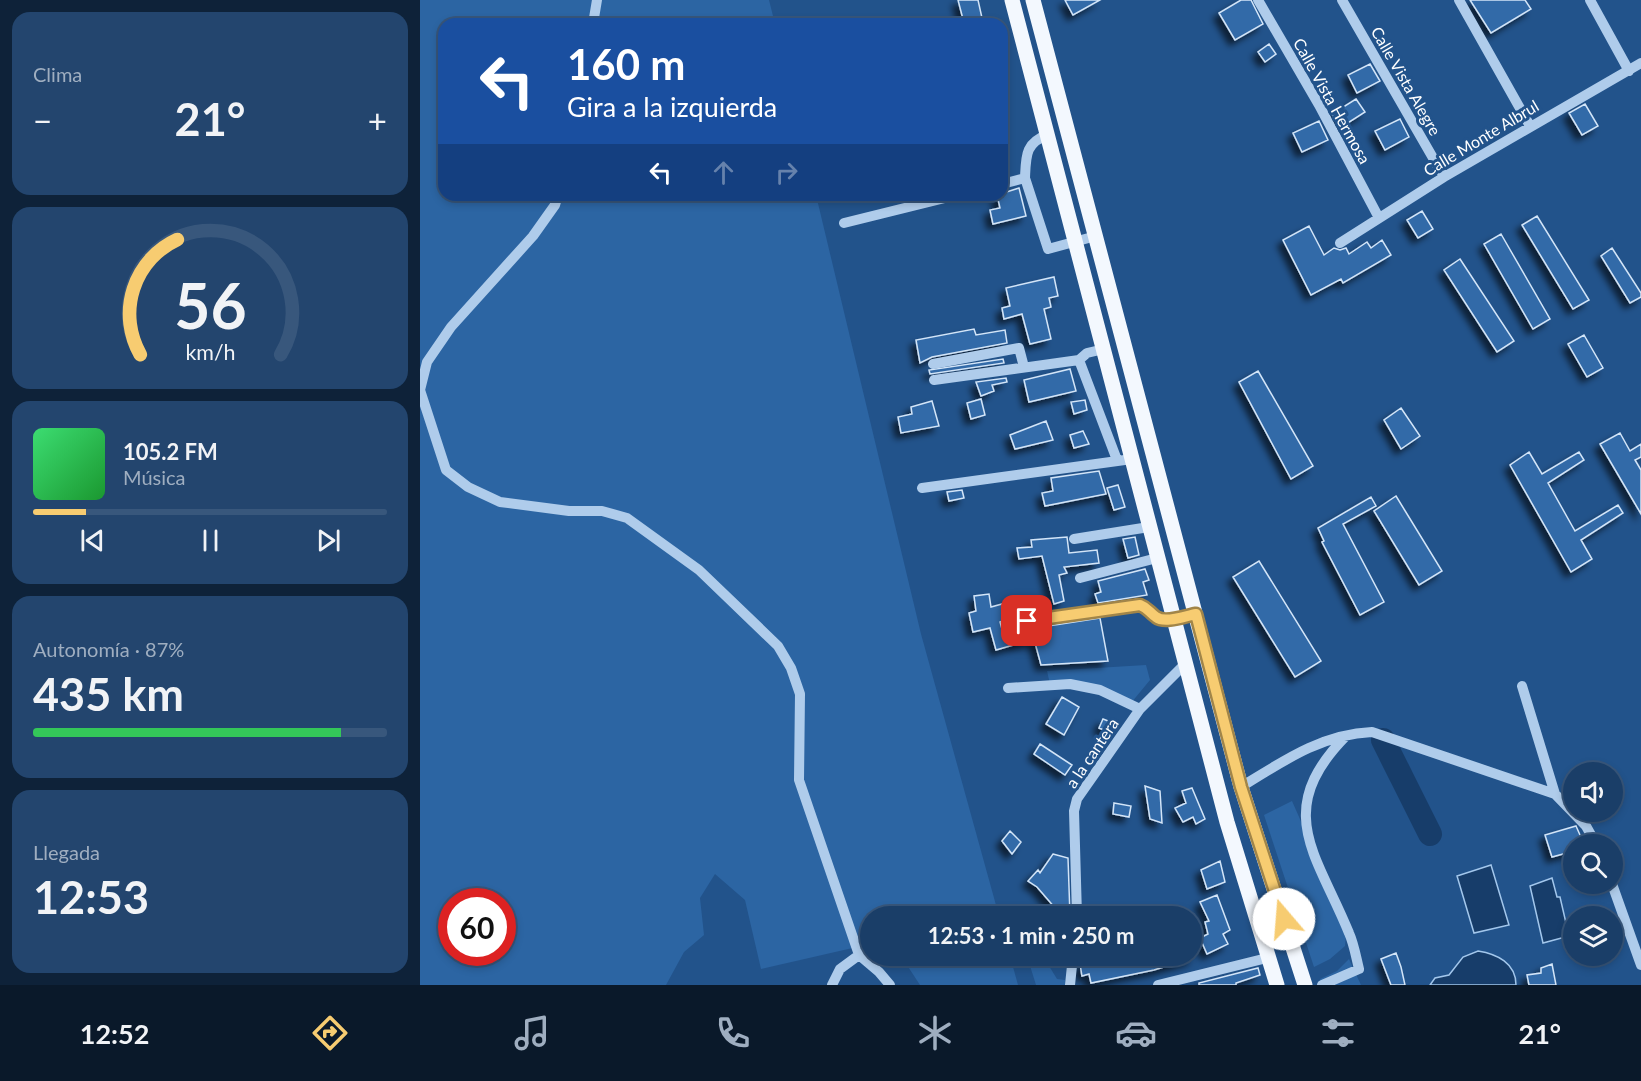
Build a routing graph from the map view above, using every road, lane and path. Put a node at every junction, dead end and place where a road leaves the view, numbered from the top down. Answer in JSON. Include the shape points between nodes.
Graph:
{"nodes":[{"id":1,"x":597,"y":0,"type":"edge"},
{"id":2,"x":1012,"y":0,"type":"edge"},
{"id":3,"x":1033,"y":0,"type":"edge"},
{"id":4,"x":1258,"y":0,"type":"edge"},
{"id":5,"x":1342,"y":0,"type":"edge"},
{"id":6,"x":1459,"y":0,"type":"edge"},
{"id":7,"x":1590,"y":0,"type":"edge"},
{"id":8,"x":594,"y":18,"type":"edge"},
{"id":9,"x":1641,"y":63,"type":"edge"},
{"id":10,"x":1629,"y":71,"type":"junction"},
{"id":11,"x":1530,"y":126,"type":"junction"},
{"id":12,"x":1048,"y":134,"type":"junction"},
{"id":13,"x":1444,"y":177,"type":"junction"},
{"id":14,"x":1025,"y":178,"type":"junction"},
{"id":15,"x":1008,"y":182,"type":"edge"},
{"id":16,"x":556,"y":201,"type":"edge"},
{"id":17,"x":933,"y":201,"type":"edge"},
{"id":18,"x":1379,"y":218,"type":"junction"},
{"id":19,"x":844,"y":223,"type":"dead end"},
{"id":20,"x":1096,"y":236,"type":"junction"},
{"id":21,"x":1076,"y":240,"type":"junction"},
{"id":22,"x":1340,"y":243,"type":"dead end"},
{"id":23,"x":1104,"y":349,"type":"junction"},
{"id":24,"x":1078,"y":360,"type":"junction"},
{"id":25,"x":933,"y":364,"type":"dead end"},
{"id":26,"x":1024,"y":367,"type":"junction"},
{"id":27,"x":934,"y":380,"type":"dead end"},
{"id":28,"x":420,"y":390,"type":"edge"},
{"id":29,"x":420,"y":390,"type":"edge"},
{"id":30,"x":1124,"y":460,"type":"junction"},
{"id":31,"x":922,"y":488,"type":"dead end"},
{"id":32,"x":1149,"y":527,"type":"junction"},
{"id":33,"x":1074,"y":539,"type":"dead end"},
{"id":34,"x":1156,"y":558,"type":"junction"},
{"id":35,"x":1080,"y":578,"type":"dead end"},
{"id":36,"x":1196,"y":614,"type":"junction"},
{"id":37,"x":1174,"y":619,"type":"junction"},
{"id":38,"x":1027,"y":621,"type":"dead end"},
{"id":39,"x":1186,"y":663,"type":"junction"},
{"id":40,"x":1522,"y":686,"type":"dead end"},
{"id":41,"x":1008,"y":688,"type":"dead end"},
{"id":42,"x":1140,"y":709,"type":"junction"},
{"id":43,"x":1349,"y":733,"type":"junction"},
{"id":44,"x":1241,"y":787,"type":"junction"},
{"id":45,"x":1555,"y":794,"type":"junction"},
{"id":46,"x":1590,"y":834,"type":"edge"},
{"id":47,"x":1616,"y":894,"type":"edge"},
{"id":48,"x":1077,"y":906,"type":"edge"},
{"id":49,"x":859,"y":955,"type":"junction"},
{"id":50,"x":1267,"y":958,"type":"junction"},
{"id":51,"x":1641,"y":965,"type":"edge"},
{"id":52,"x":1072,"y":966,"type":"edge"},
{"id":53,"x":832,"y":985,"type":"edge"},
{"id":54,"x":890,"y":985,"type":"edge"},
{"id":55,"x":1070,"y":985,"type":"edge"},
{"id":56,"x":1158,"y":985,"type":"edge"},
{"id":57,"x":1277,"y":985,"type":"edge"},
{"id":58,"x":1305,"y":985,"type":"edge"},
{"id":59,"x":1322,"y":985,"type":"edge"}],
"edges":[{"from":1,"to":8,"type":"street"},
{"from":2,"to":12,"type":"main road"},
{"from":3,"to":20,"type":"main road"},
{"from":4,"to":18,"type":"street","name":"Calle Vista Hermosa"},
{"from":5,"to":13,"type":"street","name":"Calle Vista Alegre"},
{"from":6,"to":11,"type":"street"},
{"from":7,"to":10,"type":"street"},
{"from":9,"to":10,"type":"street","name":"Calle Monte Albrul"},
{"from":10,"to":11,"type":"street","name":"Calle Monte Albrul"},
{"from":11,"to":13,"type":"street","name":"Calle Monte Albrul"},
{"from":12,"to":14,"type":"street","via":[[1036,139],[1026,150]]},
{"from":12,"to":21,"type":"main road"},
{"from":13,"to":18,"type":"street","name":"Calle Monte Albrul"},
{"from":14,"to":15,"type":"street"},
{"from":14,"to":21,"type":"street","via":[[1048,249]]},
{"from":16,"to":29,"type":"street","via":[[533,236],[451,327],[427,362]]},
{"from":17,"to":19,"type":"street"},
{"from":18,"to":22,"type":"street","name":"Calle Monte Albrul"},
{"from":20,"to":21,"type":"street"},
{"from":20,"to":36,"type":"main road"},
{"from":21,"to":23,"type":"main road"},
{"from":23,"to":24,"type":"street"},
{"from":23,"to":30,"type":"main road"},
{"from":24,"to":26,"type":"street"},
{"from":24,"to":30,"type":"street"},
{"from":25,"to":26,"type":"street","via":[[1019,348]]},
{"from":26,"to":27,"type":"street"},
{"from":28,"to":49,"type":"street","via":[[446,470],[468,487],[500,502],[602,511],[627,518],[699,570],[778,646],[800,694],[799,780]]},
{"from":30,"to":31,"type":"street"},
{"from":30,"to":32,"type":"main road"},
{"from":32,"to":33,"type":"street"},
{"from":32,"to":34,"type":"main road"},
{"from":34,"to":35,"type":"street"},
{"from":34,"to":37,"type":"main road"},
{"from":36,"to":37,"type":"street"},
{"from":36,"to":44,"type":"main road"},
{"from":37,"to":38,"type":"street","via":[[1156,618],[1140,605]]},
{"from":37,"to":39,"type":"main road"},
{"from":39,"to":42,"type":"street","name":"a la cantera"},
{"from":39,"to":50,"type":"main road"},
{"from":40,"to":45,"type":"street"},
{"from":41,"to":42,"type":"street","via":[[1070,684],[1100,690]]},
{"from":42,"to":48,"type":"street","name":"a la cantera","via":[[1077,799]]},
{"from":43,"to":44,"type":"street","via":[[1299,751]]},
{"from":43,"to":45,"type":"street","via":[[1372,732]]},
{"from":43,"to":59,"type":"street","via":[[1325,758],[1311,783],[1305,817],[1308,842],[1350,935],[1359,969]]},
{"from":44,"to":58,"type":"main road"},
{"from":45,"to":46,"type":"street"},
{"from":47,"to":51,"type":"street"},
{"from":49,"to":53,"type":"street","via":[[840,969]]},
{"from":49,"to":54,"type":"street"},
{"from":50,"to":56,"type":"street"},
{"from":50,"to":57,"type":"main road"},
{"from":52,"to":55,"type":"street"}]}
